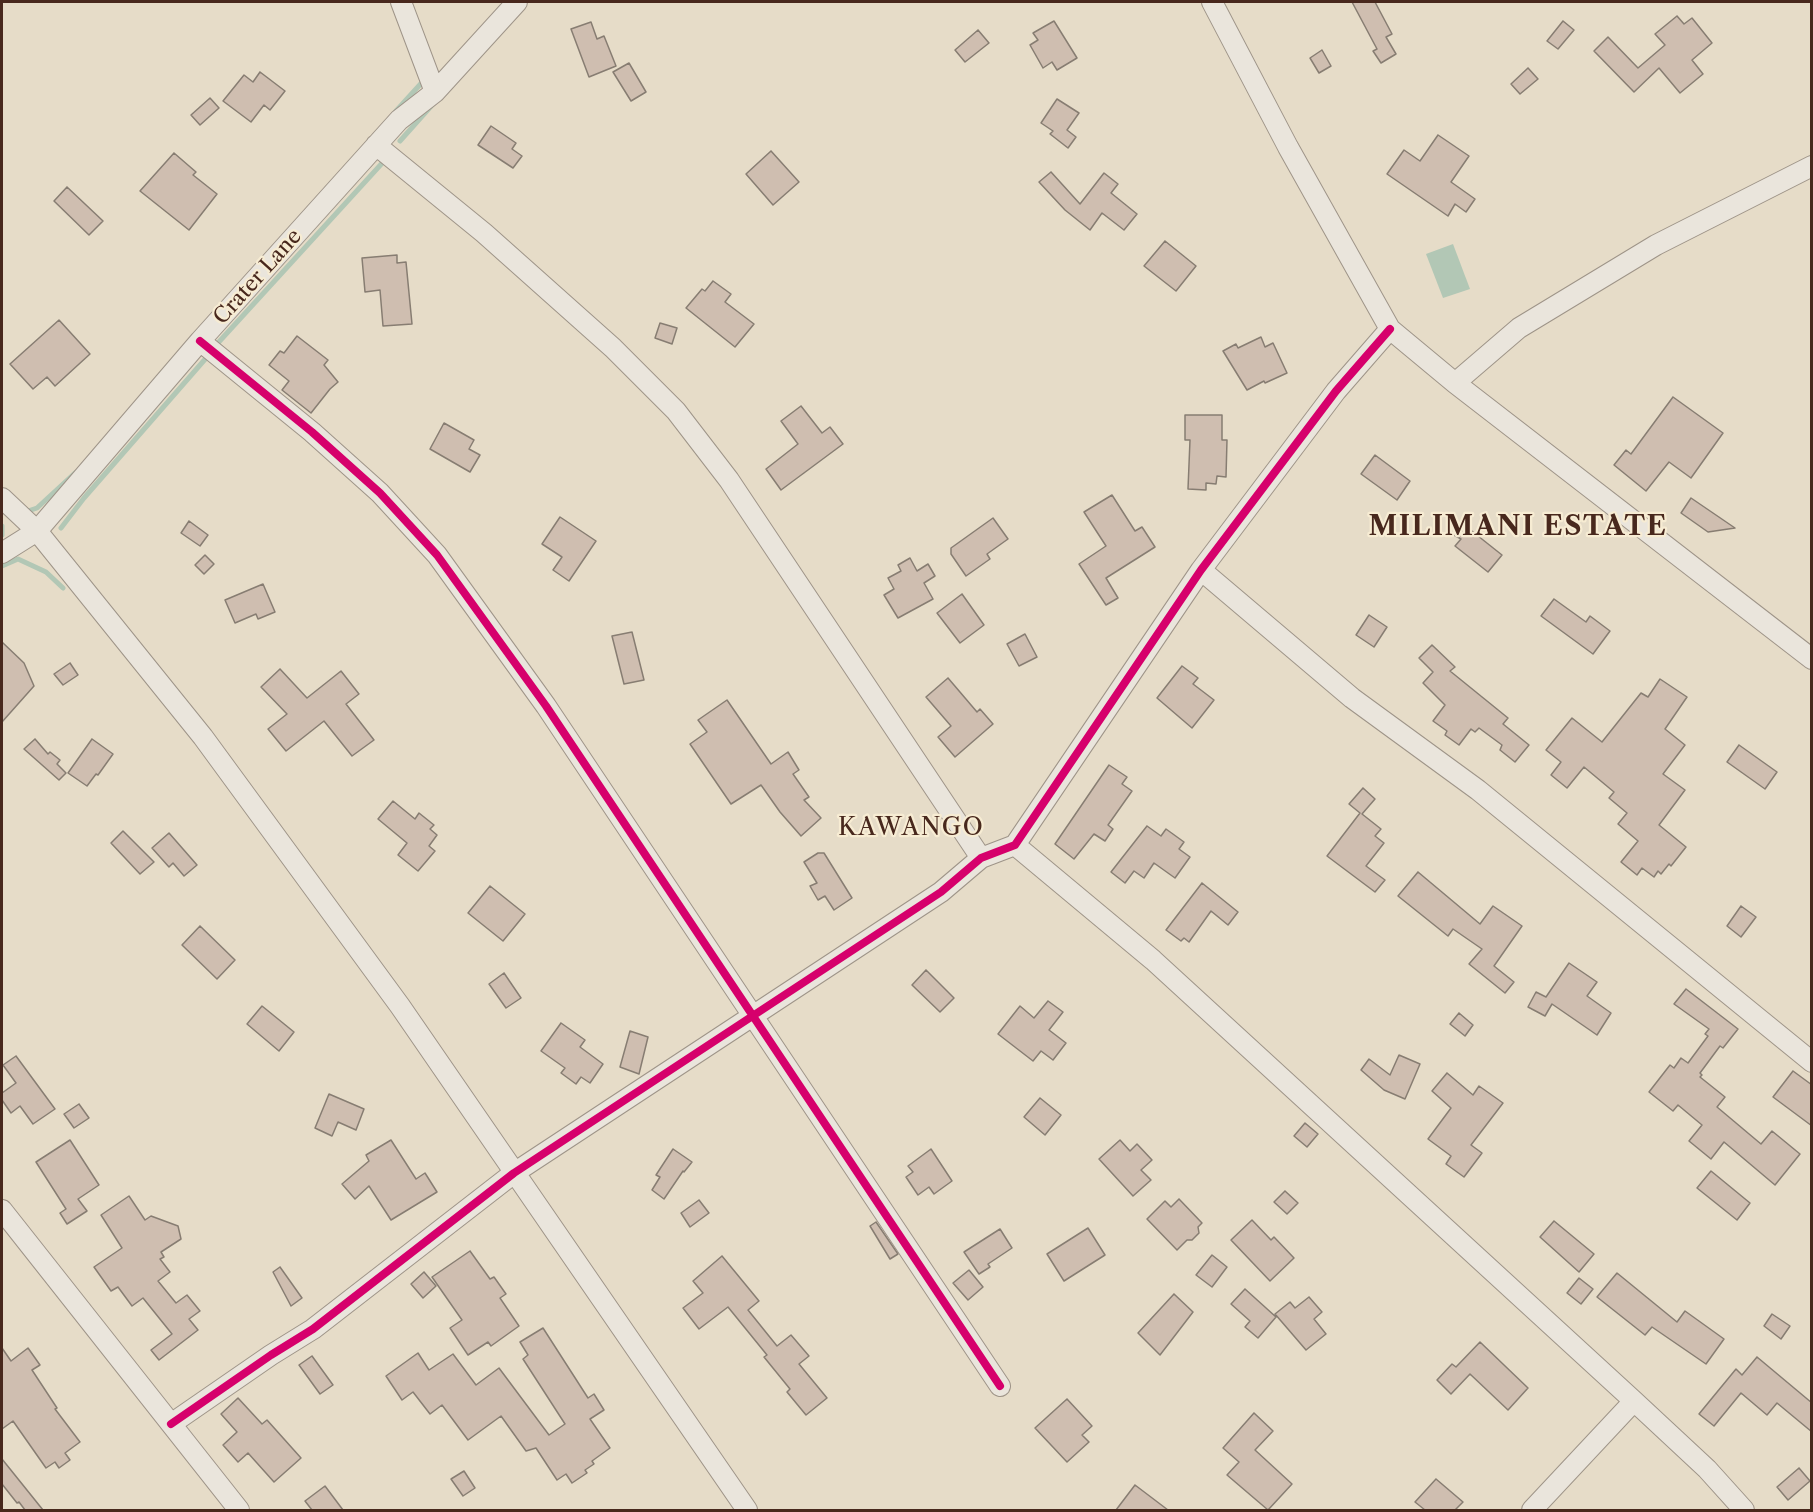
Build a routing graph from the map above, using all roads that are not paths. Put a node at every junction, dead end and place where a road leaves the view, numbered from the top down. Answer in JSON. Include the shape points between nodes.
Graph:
{"nodes":[{"id":1,"x":401,"y":2,"type":"edge"},
{"id":2,"x":517,"y":2,"type":"edge"},
{"id":3,"x":1212,"y":2,"type":"edge"},
{"id":4,"x":435,"y":92,"type":"junction"},
{"id":5,"x":376,"y":146,"type":"junction"},
{"id":6,"x":1812,"y":166,"type":"edge"},
{"id":7,"x":1390,"y":329,"type":"junction"},
{"id":8,"x":200,"y":341,"type":"junction"},
{"id":9,"x":1455,"y":383,"type":"junction"},
{"id":10,"x":2,"y":498,"type":"edge"},
{"id":11,"x":37,"y":531,"type":"junction"},
{"id":12,"x":2,"y":553,"type":"edge"},
{"id":13,"x":1201,"y":570,"type":"junction"},
{"id":14,"x":1812,"y":659,"type":"edge"},
{"id":15,"x":1016,"y":845,"type":"junction"},
{"id":16,"x":981,"y":858,"type":"junction"},
{"id":17,"x":753,"y":1017,"type":"junction"},
{"id":18,"x":1812,"y":1062,"type":"edge"},
{"id":19,"x":514,"y":1173,"type":"junction"},
{"id":20,"x":2,"y":1210,"type":"edge"},
{"id":21,"x":1000,"y":1386,"type":"dead end"},
{"id":22,"x":1634,"y":1401,"type":"junction"},
{"id":23,"x":171,"y":1424,"type":"junction"},
{"id":24,"x":239,"y":1510,"type":"edge"},
{"id":25,"x":747,"y":1510,"type":"edge"},
{"id":26,"x":1532,"y":1510,"type":"edge"},
{"id":27,"x":1744,"y":1510,"type":"edge"}],
"edges":[{"from":1,"to":4,"type":"street"},
{"from":2,"to":4,"type":"street","name":"Crater Lane"},
{"from":3,"to":7,"type":"street"},
{"from":4,"to":5,"type":"street","name":"Crater Lane","via":[[399,120]]},
{"from":5,"to":8,"type":"street","name":"Crater Lane"},
{"from":5,"to":16,"type":"street","via":[[484,233],[630,364],[676,411],[729,480]]},
{"from":6,"to":9,"type":"street","via":[[1656,245],[1519,328]]},
{"from":7,"to":9,"type":"street"},
{"from":7,"to":13,"type":"street","via":[[1336,391]]},
{"from":8,"to":11,"type":"street","name":"Crater Lane"},
{"from":8,"to":17,"type":"street","via":[[380,493],[437,555],[546,706]]},
{"from":9,"to":14,"type":"street"},
{"from":10,"to":11,"type":"street"},
{"from":11,"to":12,"type":"street","name":"Crater Lane"},
{"from":11,"to":19,"type":"street","via":[[203,737],[400,1006]]},
{"from":13,"to":15,"type":"street"},
{"from":13,"to":18,"type":"street","via":[[1352,698],[1478,790]]},
{"from":15,"to":16,"type":"street"},
{"from":15,"to":22,"type":"street","via":[[1154,960]]},
{"from":16,"to":17,"type":"street","via":[[941,892]]},
{"from":17,"to":19,"type":"street"},
{"from":17,"to":21,"type":"street"},
{"from":19,"to":23,"type":"street","via":[[313,1329]]},
{"from":19,"to":25,"type":"street"},
{"from":20,"to":23,"type":"street"},
{"from":22,"to":26,"type":"street"},
{"from":22,"to":27,"type":"street","via":[[1707,1469]]},
{"from":23,"to":24,"type":"street"}]}
